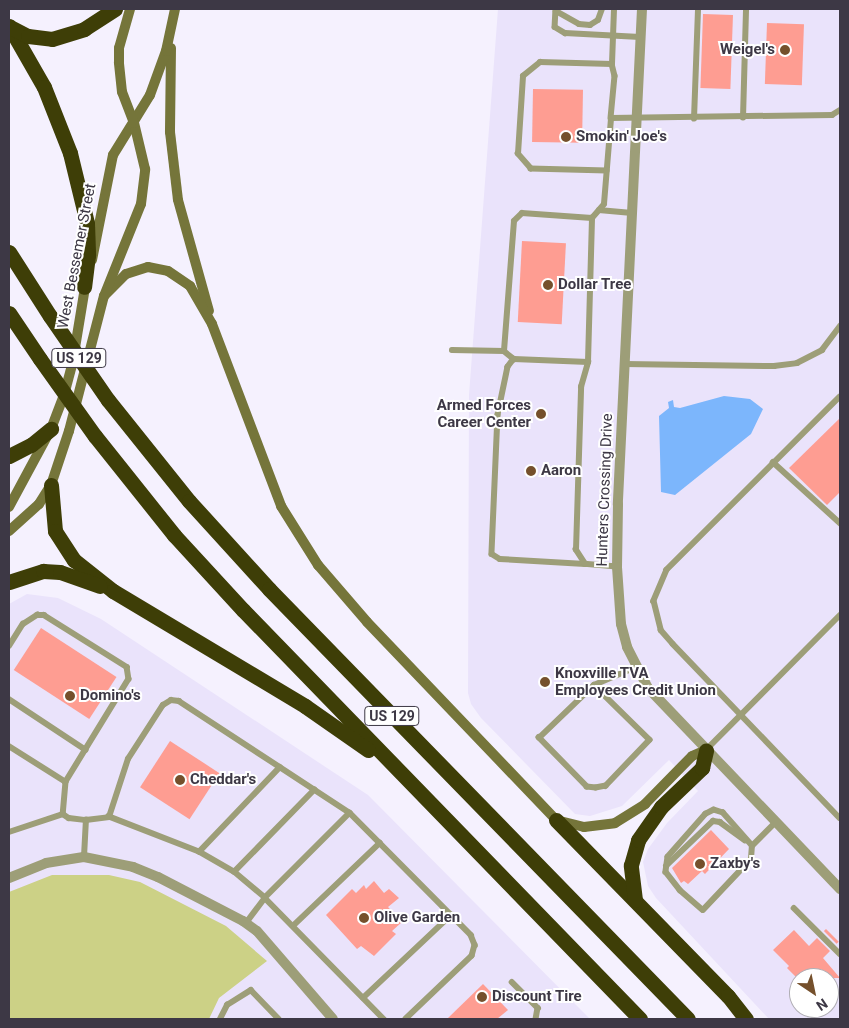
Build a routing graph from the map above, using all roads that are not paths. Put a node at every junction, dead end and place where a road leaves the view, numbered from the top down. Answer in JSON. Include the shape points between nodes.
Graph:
{"nodes":[{"id":1,"x":115,"y":9,"type":"edge"},
{"id":2,"x":130,"y":9,"type":"edge"},
{"id":3,"x":175,"y":9,"type":"edge"},
{"id":4,"x":602,"y":9,"type":"edge"},
{"id":5,"x":614,"y":9,"type":"edge"},
{"id":6,"x":642,"y":9,"type":"edge"},
{"id":7,"x":698,"y":9,"type":"edge"},
{"id":8,"x":746,"y":9,"type":"edge"},
{"id":9,"x":556,"y":10,"type":"edge"},
{"id":10,"x":172,"y":22,"type":"junction"},
{"id":11,"x":9,"y":27,"type":"edge"},
{"id":12,"x":614,"y":35,"type":"junction"},
{"id":13,"x":640,"y":37,"type":"junction"},
{"id":14,"x":612,"y":64,"type":"junction"},
{"id":15,"x":840,"y":110,"type":"edge"},
{"id":16,"x":611,"y":118,"type":"junction"},
{"id":17,"x":743,"y":118,"type":"junction"},
{"id":18,"x":637,"y":119,"type":"junction"},
{"id":19,"x":694,"y":119,"type":"junction"},
{"id":20,"x":134,"y":123,"type":"junction"},
{"id":21,"x":607,"y":171,"type":"junction"},
{"id":22,"x":599,"y":210,"type":"junction"},
{"id":23,"x":632,"y":212,"type":"junction"},
{"id":24,"x":592,"y":218,"type":"junction"},
{"id":25,"x":9,"y":252,"type":"edge"},
{"id":26,"x":84,"y":287,"type":"junction"},
{"id":27,"x":104,"y":296,"type":"junction"},
{"id":28,"x":9,"y":313,"type":"edge"},
{"id":29,"x":212,"y":324,"type":"junction"},
{"id":30,"x":840,"y":326,"type":"edge"},
{"id":31,"x":452,"y":350,"type":"dead end"},
{"id":32,"x":504,"y":351,"type":"junction"},
{"id":33,"x":514,"y":359,"type":"junction"},
{"id":34,"x":588,"y":362,"type":"junction"},
{"id":35,"x":625,"y":364,"type":"junction"},
{"id":36,"x":840,"y":397,"type":"edge"},
{"id":37,"x":51,"y":429,"type":"junction"},
{"id":38,"x":9,"y":456,"type":"edge"},
{"id":39,"x":773,"y":462,"type":"junction"},
{"id":40,"x":52,"y":485,"type":"junction"},
{"id":41,"x":9,"y":507,"type":"edge"},
{"id":42,"x":840,"y":523,"type":"edge"},
{"id":43,"x":9,"y":531,"type":"edge"},
{"id":44,"x":585,"y":564,"type":"junction"},
{"id":45,"x":617,"y":567,"type":"junction"},
{"id":46,"x":9,"y":582,"type":"edge"},
{"id":47,"x":113,"y":591,"type":"junction"},
{"id":48,"x":840,"y":615,"type":"edge"},
{"id":49,"x":9,"y":646,"type":"edge"},
{"id":50,"x":636,"y":667,"type":"junction"},
{"id":51,"x":594,"y":685,"type":"junction"},
{"id":52,"x":9,"y":699,"type":"edge"},
{"id":53,"x":740,"y":714,"type":"junction"},
{"id":54,"x":9,"y":746,"type":"edge"},
{"id":55,"x":86,"y":750,"type":"junction"},
{"id":56,"x":706,"y":750,"type":"junction"},
{"id":57,"x":280,"y":767,"type":"junction"},
{"id":58,"x":402,"y":774,"type":"junction"},
{"id":59,"x":66,"y":782,"type":"junction"},
{"id":60,"x":314,"y":790,"type":"junction"},
{"id":61,"x":350,"y":813,"type":"junction"},
{"id":62,"x":63,"y":814,"type":"junction"},
{"id":63,"x":109,"y":817,"type":"junction"},
{"id":64,"x":840,"y":818,"type":"edge"},
{"id":65,"x":86,"y":820,"type":"junction"},
{"id":66,"x":556,"y":820,"type":"junction"},
{"id":67,"x":775,"y":823,"type":"junction"},
{"id":68,"x":9,"y":832,"type":"edge"},
{"id":69,"x":747,"y":840,"type":"junction"},
{"id":70,"x":380,"y":843,"type":"junction"},
{"id":71,"x":752,"y":846,"type":"junction"},
{"id":72,"x":199,"y":852,"type":"junction"},
{"id":73,"x":84,"y":858,"type":"junction"},
{"id":74,"x":665,"y":866,"type":"junction"},
{"id":75,"x":234,"y":872,"type":"junction"},
{"id":76,"x":9,"y":878,"type":"edge"},
{"id":77,"x":840,"y":889,"type":"edge"},
{"id":78,"x":265,"y":898,"type":"junction"},
{"id":79,"x":635,"y":901,"type":"junction"},
{"id":80,"x":794,"y":908,"type":"dead end"},
{"id":81,"x":451,"y":915,"type":"junction"},
{"id":82,"x":246,"y":923,"type":"junction"},
{"id":83,"x":293,"y":926,"type":"junction"},
{"id":84,"x":840,"y":954,"type":"edge"},
{"id":85,"x":512,"y":982,"type":"dead end"},
{"id":86,"x":363,"y":998,"type":"junction"},
{"id":87,"x":220,"y":1019,"type":"edge"},
{"id":88,"x":278,"y":1019,"type":"edge"},
{"id":89,"x":334,"y":1019,"type":"edge"},
{"id":90,"x":384,"y":1019,"type":"edge"},
{"id":91,"x":406,"y":1019,"type":"edge"},
{"id":92,"x":536,"y":1019,"type":"edge"},
{"id":93,"x":640,"y":1019,"type":"edge"},
{"id":94,"x":688,"y":1019,"type":"edge"},
{"id":95,"x":746,"y":1019,"type":"edge"}],
"edges":[{"from":1,"to":11,"type":"highway","via":[[84,28],[52,39],[28,36]]},
{"from":2,"to":20,"type":"main road","via":[[119,48],[119,62],[122,92]]},
{"from":3,"to":10,"type":"main road","name":"West Bessemer Street"},
{"from":4,"to":9,"type":"lane","via":[[598,20],[590,25],[580,24]]},
{"from":5,"to":12,"type":"lane"},
{"from":6,"to":13,"type":"street","name":"Hunters Crossing Drive"},
{"from":7,"to":19,"type":"lane"},
{"from":8,"to":17,"type":"lane"},
{"from":9,"to":12,"type":"lane","via":[[555,27],[565,33]]},
{"from":10,"to":20,"type":"main road","name":"West Bessemer Street","via":[[160,72]]},
{"from":10,"to":29,"type":"main road","via":[[169,103],[178,200]]},
{"from":11,"to":26,"type":"highway","via":[[39,79],[70,153],[87,223]]},
{"from":12,"to":13,"type":"lane"},
{"from":12,"to":14,"type":"lane"},
{"from":13,"to":18,"type":"street","name":"Hunters Crossing Drive"},
{"from":14,"to":16,"type":"lane","via":[[615,76]]},
{"from":14,"to":21,"type":"lane","via":[[540,62],[523,76],[518,154],[531,169]]},
{"from":15,"to":17,"type":"lane","via":[[832,115]]},
{"from":16,"to":18,"type":"lane"},
{"from":16,"to":21,"type":"lane"},
{"from":17,"to":19,"type":"lane"},
{"from":18,"to":19,"type":"lane"},
{"from":18,"to":23,"type":"street","name":"Hunters Crossing Drive"},
{"from":20,"to":26,"type":"main road","name":"West Bessemer Street","via":[[111,163],[98,238]]},
{"from":20,"to":27,"type":"main road","via":[[145,186],[141,204]]},
{"from":21,"to":22,"type":"lane","via":[[604,204]]},
{"from":22,"to":23,"type":"lane"},
{"from":22,"to":24,"type":"lane"},
{"from":23,"to":35,"type":"street","name":"Hunters Crossing Drive"},
{"from":24,"to":32,"type":"lane","via":[[522,214],[514,221]]},
{"from":24,"to":34,"type":"lane"},
{"from":25,"to":94,"type":"highway","number":"US 129","bridge":true,"via":[[108,400],[189,501],[269,589]]},
{"from":26,"to":37,"type":"main road","name":"West Bessemer Street","via":[[72,366]]},
{"from":27,"to":29,"type":"main road","via":[[126,274],[139,269],[160,268],[177,275],[190,286]]},
{"from":27,"to":40,"type":"main road"},
{"from":28,"to":58,"type":"highway","number":"US 129","bridge":true,"via":[[95,436],[162,520],[224,590]]},
{"from":29,"to":66,"type":"main road","via":[[281,506],[318,565],[367,622]]},
{"from":30,"to":35,"type":"lane","via":[[822,350],[797,363],[774,366]]},
{"from":31,"to":32,"type":"lane"},
{"from":32,"to":33,"type":"lane"},
{"from":33,"to":34,"type":"lane"},
{"from":33,"to":44,"type":"lane","via":[[508,367],[498,415],[492,554],[500,559]]},
{"from":34,"to":44,"type":"lane","via":[[581,387],[576,550]]},
{"from":35,"to":45,"type":"street","name":"Hunters Crossing Drive"},
{"from":36,"to":39,"type":"lane"},
{"from":37,"to":38,"type":"highway","via":[[31,445]]},
{"from":37,"to":41,"type":"main road","name":"West Bessemer Street"},
{"from":39,"to":42,"type":"lane"},
{"from":39,"to":53,"type":"lane","via":[[667,570],[654,601],[661,630]]},
{"from":40,"to":43,"type":"main road","via":[[39,504]]},
{"from":40,"to":47,"type":"highway","via":[[52,517],[62,546],[74,560]]},
{"from":44,"to":45,"type":"lane"},
{"from":45,"to":50,"type":"street","name":"Hunters Crossing Drive","via":[[621,624]]},
{"from":46,"to":47,"type":"highway","via":[[43,571],[75,576]]},
{"from":47,"to":58,"type":"highway","via":[[305,706]]},
{"from":48,"to":53,"type":"lane"},
{"from":49,"to":55,"type":"lane","via":[[23,624],[37,615],[44,615],[127,667],[129,679]]},
{"from":50,"to":51,"type":"lane"},
{"from":50,"to":56,"type":"street","name":"Hunters Crossing Drive","via":[[664,708]]},
{"from":51,"to":51,"type":"lane","via":[[539,738],[588,786],[596,788],[606,786],[650,740]]},
{"from":52,"to":55,"type":"lane"},
{"from":53,"to":56,"type":"lane"},
{"from":53,"to":64,"type":"lane"},
{"from":54,"to":59,"type":"lane"},
{"from":55,"to":59,"type":"lane"},
{"from":56,"to":66,"type":"main road","via":[[692,756],[645,804],[615,823],[584,827]]},
{"from":56,"to":67,"type":"street","name":"Hunters Crossing Drive"},
{"from":56,"to":79,"type":"highway","via":[[702,768],[661,807],[638,840],[631,865]]},
{"from":57,"to":60,"type":"lane"},
{"from":57,"to":63,"type":"lane","via":[[179,701],[171,700],[163,705],[128,759]]},
{"from":57,"to":72,"type":"lane"},
{"from":58,"to":93,"type":"highway","number":"US 129"},
{"from":59,"to":62,"type":"lane"},
{"from":60,"to":61,"type":"lane"},
{"from":60,"to":75,"type":"lane"},
{"from":61,"to":70,"type":"lane"},
{"from":61,"to":78,"type":"lane"},
{"from":62,"to":65,"type":"lane"},
{"from":62,"to":68,"type":"lane"},
{"from":63,"to":65,"type":"lane"},
{"from":63,"to":72,"type":"lane"},
{"from":65,"to":73,"type":"lane"},
{"from":66,"to":79,"type":"highway"},
{"from":67,"to":71,"type":"lane"},
{"from":67,"to":77,"type":"street","name":"Hunters Crossing Drive"},
{"from":69,"to":71,"type":"lane"},
{"from":69,"to":74,"type":"lane","via":[[720,822],[713,821]]},
{"from":69,"to":74,"type":"lane","via":[[723,813],[714,810],[706,814],[668,857]]},
{"from":70,"to":81,"type":"lane"},
{"from":70,"to":83,"type":"lane"},
{"from":71,"to":74,"type":"lane","via":[[752,858],[703,910],[680,890]]},
{"from":72,"to":75,"type":"lane"},
{"from":73,"to":76,"type":"street","via":[[46,863]]},
{"from":73,"to":82,"type":"street","via":[[133,867]]},
{"from":75,"to":78,"type":"lane"},
{"from":78,"to":82,"type":"lane"},
{"from":78,"to":83,"type":"lane"},
{"from":79,"to":95,"type":"highway","via":[[728,996]]},
{"from":80,"to":84,"type":"lane"},
{"from":81,"to":86,"type":"lane"},
{"from":81,"to":91,"type":"lane","via":[[471,935],[474,945],[472,956]]},
{"from":82,"to":89,"type":"street","via":[[269,944]]},
{"from":83,"to":86,"type":"lane"},
{"from":85,"to":92,"type":"lane","via":[[538,1008]]},
{"from":86,"to":90,"type":"lane"},
{"from":87,"to":88,"type":"lane","via":[[227,1004],[251,990]]}]}
